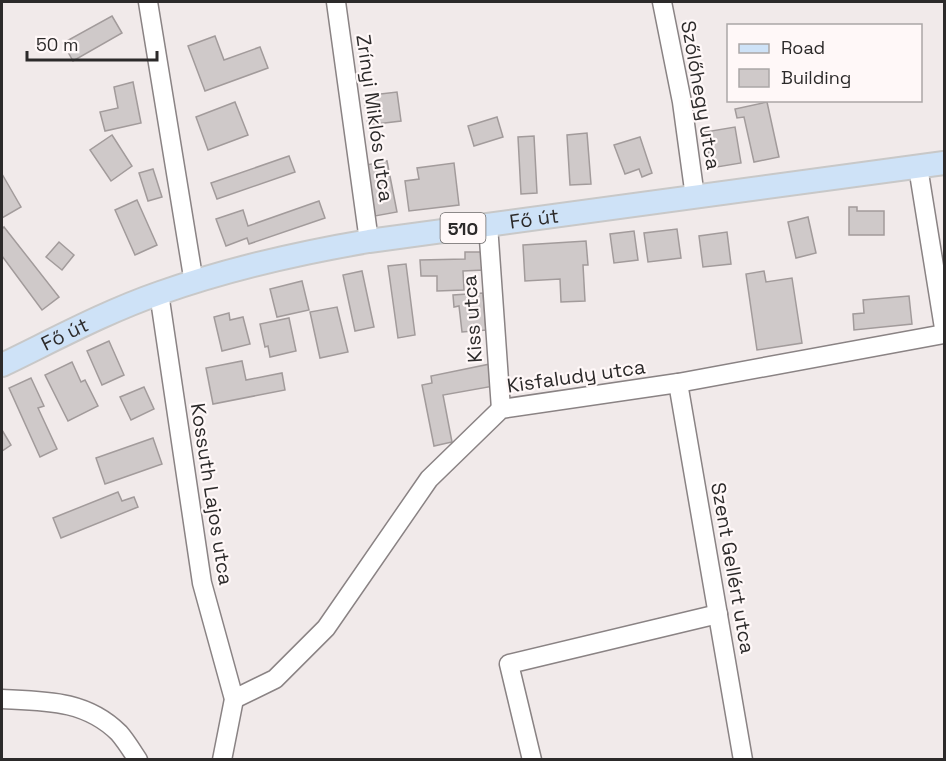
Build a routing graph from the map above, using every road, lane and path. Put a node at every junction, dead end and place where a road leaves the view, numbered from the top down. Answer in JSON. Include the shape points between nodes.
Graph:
{"nodes":[{"id":1,"x":148,"y":2,"type":"edge"},
{"id":2,"x":336,"y":2,"type":"edge"},
{"id":3,"x":662,"y":2,"type":"edge"},
{"id":4,"x":945,"y":163,"type":"edge"},
{"id":5,"x":918,"y":167,"type":"junction"},
{"id":6,"x":695,"y":196,"type":"junction"},
{"id":7,"x":488,"y":225,"type":"junction"},
{"id":8,"x":369,"y":241,"type":"junction"},
{"id":9,"x":194,"y":283,"type":"junction"},
{"id":10,"x":159,"y":293,"type":"junction"},
{"id":11,"x":945,"y":328,"type":"edge"},
{"id":12,"x":945,"y":334,"type":"edge"},
{"id":13,"x":2,"y":365,"type":"edge"},
{"id":14,"x":678,"y":383,"type":"junction"},
{"id":15,"x":501,"y":409,"type":"junction"},
{"id":16,"x":718,"y":614,"type":"junction"},
{"id":17,"x":2,"y":699,"type":"edge"},
{"id":18,"x":234,"y":699,"type":"junction"},
{"id":19,"x":138,"y":759,"type":"edge"},
{"id":20,"x":222,"y":759,"type":"edge"},
{"id":21,"x":532,"y":759,"type":"edge"},
{"id":22,"x":743,"y":759,"type":"edge"}],
"edges":[{"from":1,"to":9,"type":"street"},
{"from":2,"to":8,"type":"street","name":"Zrínyi Miklós utca"},
{"from":3,"to":6,"type":"street","name":"Szőlőhegy utca"},
{"from":4,"to":5,"type":"main road","name":"Fő út","number":"510"},
{"from":5,"to":6,"type":"main road","name":"Fő út","number":"510"},
{"from":5,"to":11,"type":"street"},
{"from":6,"to":7,"type":"main road","name":"Fő út","number":"510"},
{"from":7,"to":8,"type":"main road","name":"Fő út","number":"510"},
{"from":7,"to":15,"type":"street","name":"Kiss utca"},
{"from":8,"to":9,"type":"main road","name":"Fő út","number":"510","via":[[262,262]]},
{"from":9,"to":10,"type":"main road","name":"Fő út","number":"510"},
{"from":10,"to":13,"type":"main road","name":"Fő út","number":"510"},
{"from":10,"to":18,"type":"street","name":"Kossuth Lajos utca","via":[[202,583]]},
{"from":12,"to":14,"type":"street","name":"Kisfaludy utca"},
{"from":14,"to":15,"type":"street","name":"Kisfaludy utca"},
{"from":14,"to":16,"type":"street","name":"Szent Gellért utca"},
{"from":15,"to":18,"type":"street","name":"Kisfaludy utca","via":[[429,479],[326,628],[275,679]]},
{"from":16,"to":21,"type":"street","via":[[509,664]]},
{"from":16,"to":22,"type":"street","name":"Szent Gellért utca"},
{"from":17,"to":19,"type":"street","via":[[59,702],[96,714],[119,734]]},
{"from":18,"to":20,"type":"street"}]}
